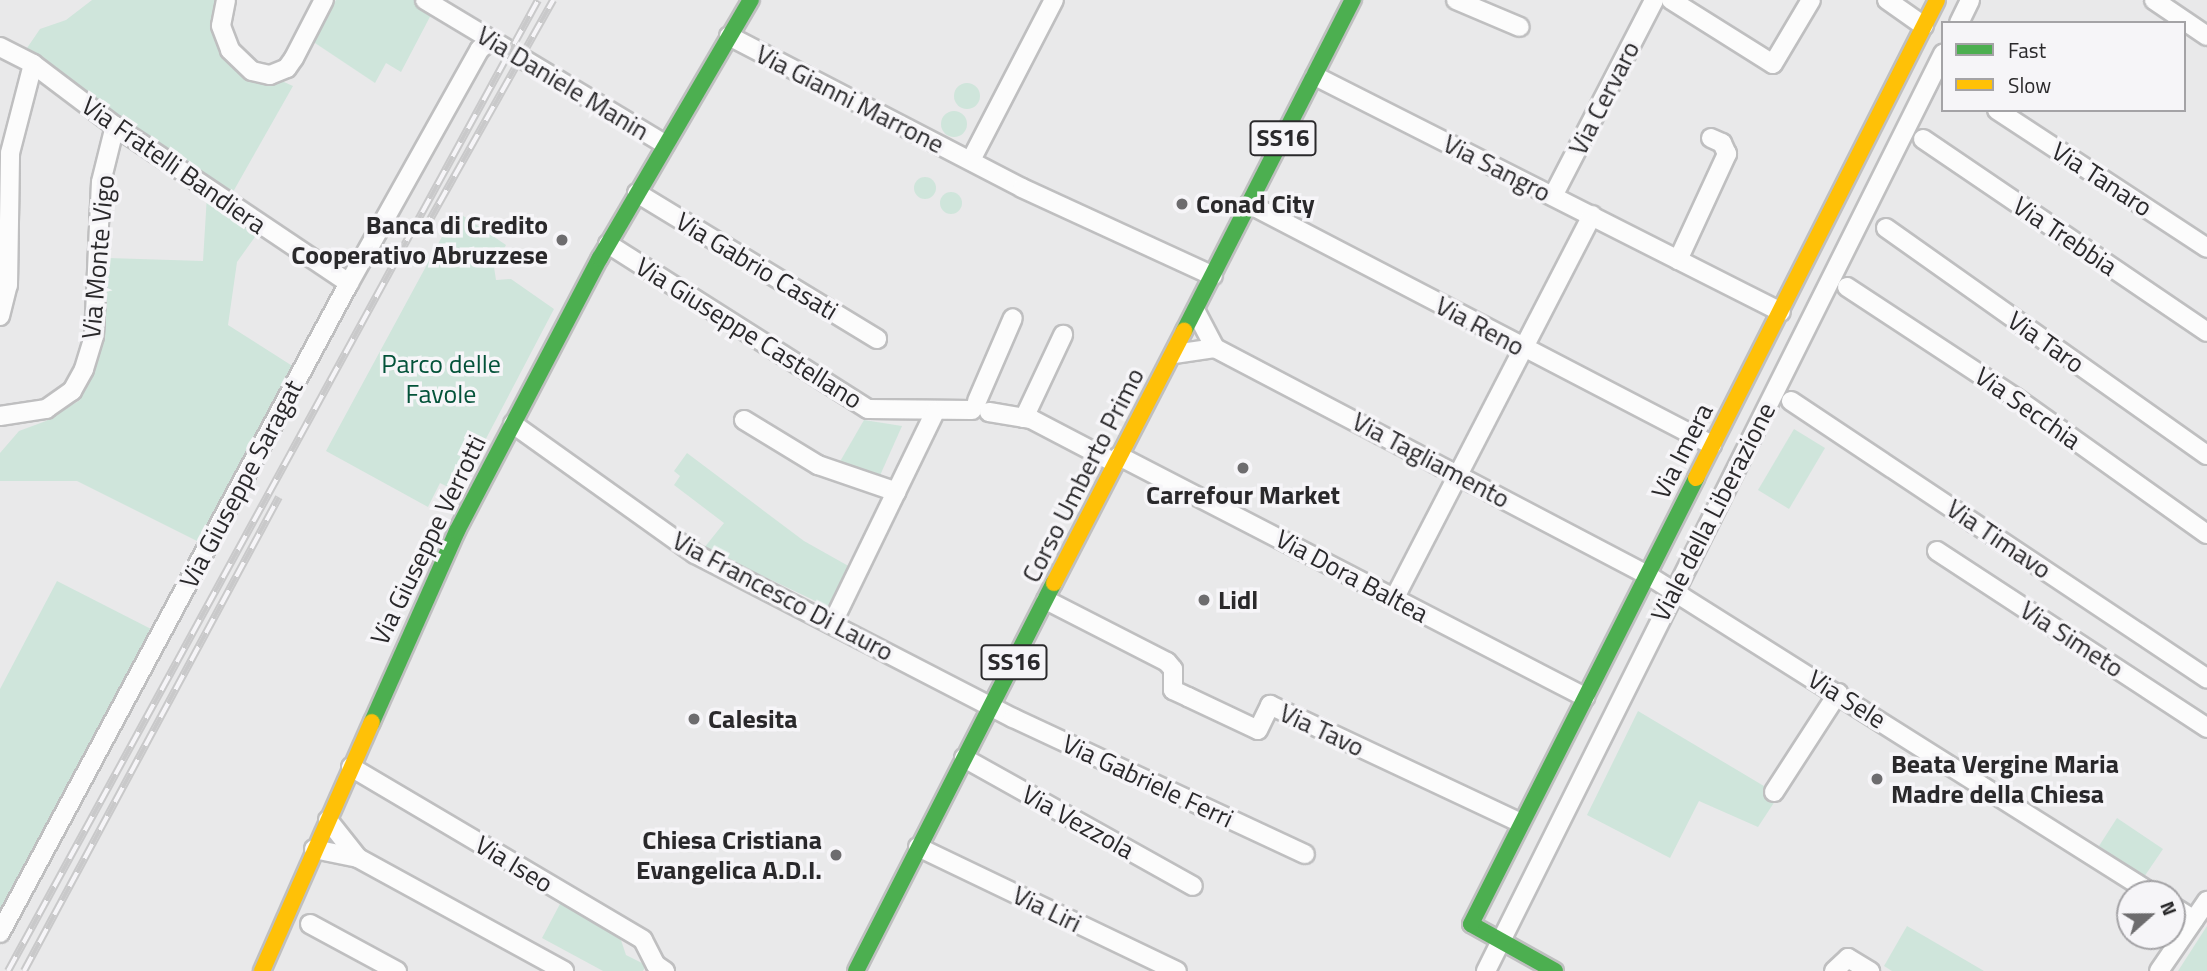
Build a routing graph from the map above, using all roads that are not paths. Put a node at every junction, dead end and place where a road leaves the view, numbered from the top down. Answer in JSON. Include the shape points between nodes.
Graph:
{"nodes":[{"id":1,"x":226,"y":0,"type":"edge"},
{"id":2,"x":324,"y":0,"type":"edge"},
{"id":3,"x":425,"y":0,"type":"edge"},
{"id":4,"x":751,"y":0,"type":"edge"},
{"id":5,"x":1054,"y":0,"type":"edge"},
{"id":6,"x":1353,"y":0,"type":"edge"},
{"id":7,"x":1456,"y":0,"type":"edge"},
{"id":8,"x":1654,"y":0,"type":"edge"},
{"id":9,"x":1671,"y":0,"type":"edge"},
{"id":10,"x":1811,"y":0,"type":"edge"},
{"id":11,"x":1886,"y":0,"type":"edge"},
{"id":12,"x":1937,"y":0,"type":"edge"},
{"id":13,"x":1970,"y":0,"type":"edge"},
{"id":14,"x":2154,"y":0,"type":"edge"},
{"id":15,"x":1960,"y":21,"type":"edge"},
{"id":16,"x":2185,"y":21,"type":"edge"},
{"id":17,"x":2186,"y":22,"type":"edge"},
{"id":18,"x":1924,"y":26,"type":"junction"},
{"id":19,"x":1520,"y":27,"type":"dead end"},
{"id":20,"x":729,"y":36,"type":"junction"},
{"id":21,"x":2207,"y":36,"type":"edge"},
{"id":22,"x":491,"y":40,"type":"junction"},
{"id":23,"x":0,"y":47,"type":"edge"},
{"id":24,"x":1941,"y":58,"type":"edge"},
{"id":25,"x":33,"y":64,"type":"junction"},
{"id":26,"x":1315,"y":76,"type":"junction"},
{"id":27,"x":2000,"y":112,"type":"edge"},
{"id":28,"x":115,"y":126,"type":"junction"},
{"id":29,"x":1711,"y":138,"type":"dead end"},
{"id":30,"x":1923,"y":139,"type":"dead end"},
{"id":31,"x":665,"y":145,"type":"junction"},
{"id":32,"x":971,"y":160,"type":"junction"},
{"id":33,"x":637,"y":193,"type":"junction"},
{"id":34,"x":1553,"y":196,"type":"junction"},
{"id":35,"x":1249,"y":204,"type":"junction"},
{"id":36,"x":1592,"y":215,"type":"junction"},
{"id":37,"x":1886,"y":228,"type":"dead end"},
{"id":38,"x":608,"y":244,"type":"junction"},
{"id":39,"x":2207,"y":248,"type":"edge"},
{"id":40,"x":1678,"y":260,"type":"junction"},
{"id":41,"x":1213,"y":276,"type":"junction"},
{"id":42,"x":348,"y":284,"type":"junction"},
{"id":43,"x":1847,"y":287,"type":"dead end"},
{"id":44,"x":1196,"y":312,"type":"junction"},
{"id":45,"x":1781,"y":312,"type":"junction"},
{"id":46,"x":0,"y":316,"type":"edge"},
{"id":47,"x":1013,"y":318,"type":"dead end"},
{"id":48,"x":2207,"y":332,"type":"edge"},
{"id":49,"x":1063,"y":335,"type":"dead end"},
{"id":50,"x":877,"y":340,"type":"dead end"},
{"id":51,"x":1215,"y":348,"type":"junction"},
{"id":52,"x":1522,"y":349,"type":"junction"},
{"id":53,"x":1174,"y":354,"type":"junction"},
{"id":54,"x":1791,"y":401,"type":"dead end"},
{"id":55,"x":979,"y":408,"type":"junction"},
{"id":56,"x":936,"y":412,"type":"junction"},
{"id":57,"x":0,"y":416,"type":"edge"},
{"id":58,"x":1024,"y":418,"type":"junction"},
{"id":59,"x":744,"y":420,"type":"dead end"},
{"id":60,"x":513,"y":424,"type":"junction"},
{"id":61,"x":1712,"y":445,"type":"junction"},
{"id":62,"x":2207,"y":455,"type":"edge"},
{"id":63,"x":1117,"y":460,"type":"junction"},
{"id":64,"x":1458,"y":474,"type":"junction"},
{"id":65,"x":897,"y":492,"type":"junction"},
{"id":66,"x":2207,"y":534,"type":"edge"},
{"id":67,"x":1937,"y":551,"type":"dead end"},
{"id":68,"x":1646,"y":574,"type":"junction"},
{"id":69,"x":1673,"y":590,"type":"junction"},
{"id":70,"x":1394,"y":599,"type":"junction"},
{"id":71,"x":1046,"y":600,"type":"junction"},
{"id":72,"x":832,"y":624,"type":"junction"},
{"id":73,"x":2207,"y":678,"type":"edge"},
{"id":74,"x":1838,"y":693,"type":"junction"},
{"id":75,"x":1585,"y":697,"type":"junction"},
{"id":76,"x":992,"y":704,"type":"junction"},
{"id":77,"x":2207,"y":728,"type":"edge"},
{"id":78,"x":964,"y":758,"type":"junction"},
{"id":79,"x":351,"y":767,"type":"junction"},
{"id":80,"x":1773,"y":792,"type":"dead end"},
{"id":81,"x":328,"y":820,"type":"junction"},
{"id":82,"x":1521,"y":823,"type":"junction"},
{"id":83,"x":918,"y":847,"type":"junction"},
{"id":84,"x":314,"y":849,"type":"junction"},
{"id":85,"x":1305,"y":854,"type":"dead end"},
{"id":86,"x":358,"y":858,"type":"junction"},
{"id":87,"x":2131,"y":880,"type":"edge"},
{"id":88,"x":1193,"y":886,"type":"dead end"},
{"id":89,"x":2207,"y":901,"type":"edge"},
{"id":90,"x":2186,"y":915,"type":"edge"},
{"id":91,"x":2194,"y":920,"type":"junction"},
{"id":92,"x":310,"y":925,"type":"dead end"},
{"id":93,"x":0,"y":933,"type":"edge"},
{"id":94,"x":1500,"y":943,"type":"junction"},
{"id":95,"x":269,"y":969,"type":"edge"},
{"id":96,"x":397,"y":971,"type":"edge"},
{"id":97,"x":565,"y":971,"type":"edge"},
{"id":98,"x":665,"y":971,"type":"edge"},
{"id":99,"x":856,"y":971,"type":"edge"},
{"id":100,"x":1177,"y":971,"type":"edge"},
{"id":101,"x":1486,"y":971,"type":"edge"},
{"id":102,"x":1555,"y":971,"type":"edge"},
{"id":103,"x":1834,"y":971,"type":"edge"},
{"id":104,"x":1870,"y":971,"type":"edge"},
{"id":105,"x":2160,"y":971,"type":"edge"}],
"edges":[{"from":1,"to":2,"type":"street","via":[[221,26],[230,50],[252,71],[270,75],[294,58]]},
{"from":3,"to":22,"type":"street","name":"Via Daniele Manin"},
{"from":4,"to":20,"type":"street","name":"Via Giuseppe Verrotti"},
{"from":5,"to":32,"type":"street","name":"Via Gianni Marrone"},
{"from":6,"to":26,"type":"street","name":"Corso Umberto Primo","number":"SS16"},
{"from":7,"to":19,"type":"street"},
{"from":8,"to":34,"type":"street","name":"Via Cervaro"},
{"from":9,"to":10,"type":"street","via":[[1773,64]]},
{"from":11,"to":18,"type":"street"},
{"from":12,"to":18,"type":"street","name":"Via Imera"},
{"from":13,"to":15,"type":"street"},
{"from":14,"to":16,"type":"street"},
{"from":17,"to":21,"type":"street"},
{"from":18,"to":45,"type":"street","name":"Via Imera"},
{"from":20,"to":31,"type":"street","name":"Via Giuseppe Verrotti"},
{"from":20,"to":32,"type":"street","name":"Via Gianni Marrone"},
{"from":22,"to":31,"type":"street","name":"Via Daniele Manin"},
{"from":22,"to":42,"type":"street","name":"Via Giuseppe Saragat","via":[[480,49]]},
{"from":23,"to":25,"type":"street","name":"Via Fratelli Bandiera"},
{"from":24,"to":69,"type":"street","name":"Viale della Liberazione"},
{"from":25,"to":28,"type":"street","name":"Via Fratelli Bandiera"},
{"from":25,"to":46,"type":"street","via":[[10,153],[8,285]]},
{"from":26,"to":34,"type":"street","name":"Via Sangro"},
{"from":26,"to":35,"type":"street","name":"Corso Umberto Primo","number":"SS16"},
{"from":27,"to":39,"type":"street","name":"Via Tanaro"},
{"from":28,"to":42,"type":"street","name":"Via Fratelli Bandiera"},
{"from":28,"to":57,"type":"street","name":"Via Monte Vigo","via":[[101,181],[94,336],[84,369],[72,391],[46,408]]},
{"from":29,"to":40,"type":"street","via":[[1722,144],[1727,154]]},
{"from":30,"to":48,"type":"street","name":"Via Trebbia"},
{"from":31,"to":33,"type":"street","name":"Via Giuseppe Verrotti"},
{"from":32,"to":41,"type":"street","name":"Via Gianni Marrone"},
{"from":33,"to":38,"type":"street","name":"Via Giuseppe Verrotti"},
{"from":33,"to":50,"type":"street","name":"Via Gabrio Casati"},
{"from":34,"to":36,"type":"street","name":"Via Sangro"},
{"from":35,"to":41,"type":"street","name":"Corso Umberto Primo","number":"SS16"},
{"from":35,"to":52,"type":"street","name":"Via Reno"},
{"from":36,"to":40,"type":"street","name":"Via Sangro"},
{"from":36,"to":52,"type":"street"},
{"from":37,"to":62,"type":"street","name":"Via Taro"},
{"from":38,"to":56,"type":"street","name":"Via Giuseppe Castellano","via":[[869,408]]},
{"from":38,"to":60,"type":"street","name":"Via Giuseppe Verrotti"},
{"from":40,"to":45,"type":"street","name":"Via Sangro"},
{"from":41,"to":44,"type":"street","name":"Corso Umberto Primo","number":"SS16"},
{"from":42,"to":93,"type":"street","name":"Via Giuseppe Saragat"},
{"from":43,"to":66,"type":"street","name":"Via Secchia","via":[[2016,398]]},
{"from":44,"to":51,"type":"street"},
{"from":44,"to":53,"type":"street","name":"Corso Umberto Primo","number":"SS16"},
{"from":45,"to":61,"type":"street","name":"Via Imera"},
{"from":47,"to":55,"type":"street"},
{"from":49,"to":58,"type":"street"},
{"from":51,"to":53,"type":"street"},
{"from":51,"to":64,"type":"street","name":"Via Tagliamento"},
{"from":52,"to":61,"type":"street","name":"Via Reno"},
{"from":52,"to":64,"type":"street"},
{"from":53,"to":63,"type":"street","name":"Corso Umberto Primo","number":"SS16"},
{"from":54,"to":73,"type":"street","name":"Via Timavo"},
{"from":55,"to":56,"type":"street","name":"Via Giuseppe Castellano"},
{"from":55,"to":58,"type":"street","name":"Via Giuseppe Castellano"},
{"from":56,"to":65,"type":"street"},
{"from":58,"to":63,"type":"street","name":"Via Giuseppe Castellano"},
{"from":59,"to":65,"type":"street","via":[[818,465]]},
{"from":60,"to":72,"type":"street","name":"Via Francesco Di Lauro","via":[[695,554]]},
{"from":60,"to":79,"type":"street","name":"Via Giuseppe Verrotti","via":[[437,572]]},
{"from":61,"to":68,"type":"street","name":"Via Imera"},
{"from":63,"to":70,"type":"street","name":"Via Dora Baltea"},
{"from":63,"to":71,"type":"street","name":"Corso Umberto Primo","number":"SS16"},
{"from":64,"to":68,"type":"street","name":"Via Tagliamento"},
{"from":64,"to":70,"type":"street"},
{"from":65,"to":72,"type":"street"},
{"from":67,"to":77,"type":"street","name":"Via Simeto"},
{"from":68,"to":69,"type":"street","name":"Via Sele"},
{"from":68,"to":75,"type":"street","name":"Via Imera"},
{"from":69,"to":74,"type":"street","name":"Via Sele"},
{"from":69,"to":94,"type":"street","name":"Viale della Liberazione"},
{"from":70,"to":75,"type":"street","name":"Via Dora Baltea"},
{"from":71,"to":76,"type":"street","name":"Corso Umberto Primo","number":"SS16"},
{"from":71,"to":82,"type":"street","name":"Via Tavo","via":[[1167,662],[1173,669],[1173,690],[1211,708],[1258,730],[1270,705]]},
{"from":72,"to":76,"type":"street","name":"Via Francesco Di Lauro"},
{"from":74,"to":80,"type":"street"},
{"from":74,"to":87,"type":"street","name":"Via Sele"},
{"from":75,"to":82,"type":"street","name":"Via Imera"},
{"from":76,"to":78,"type":"street","name":"Corso Umberto Primo","number":"SS16"},
{"from":76,"to":85,"type":"street","name":"Via Gabriele Ferri"},
{"from":78,"to":83,"type":"street","name":"Corso Umberto Primo","number":"SS16"},
{"from":78,"to":88,"type":"street","name":"Via Vezzola"},
{"from":79,"to":81,"type":"street","name":"Via Giuseppe Verrotti"},
{"from":79,"to":98,"type":"street","name":"Via Iseo","via":[[643,940],[656,965]]},
{"from":81,"to":84,"type":"street","name":"Via Giuseppe Verrotti"},
{"from":81,"to":86,"type":"street"},
{"from":82,"to":94,"type":"street","name":"Via Imera","via":[[1471,924]]},
{"from":83,"to":99,"type":"street","name":"Corso Umberto Primo","number":"SS16"},
{"from":83,"to":100,"type":"street","name":"Via Liri"},
{"from":84,"to":86,"type":"street"},
{"from":84,"to":95,"type":"street","name":"Via Giuseppe Verrotti"},
{"from":86,"to":97,"type":"street"},
{"from":89,"to":91,"type":"street"},
{"from":90,"to":91,"type":"street"},
{"from":91,"to":105,"type":"street"},
{"from":92,"to":96,"type":"street"},
{"from":94,"to":101,"type":"street","name":"Viale della Liberazione"},
{"from":94,"to":102,"type":"street"},
{"from":103,"to":104,"type":"street","via":[[1848,958]]}]}
